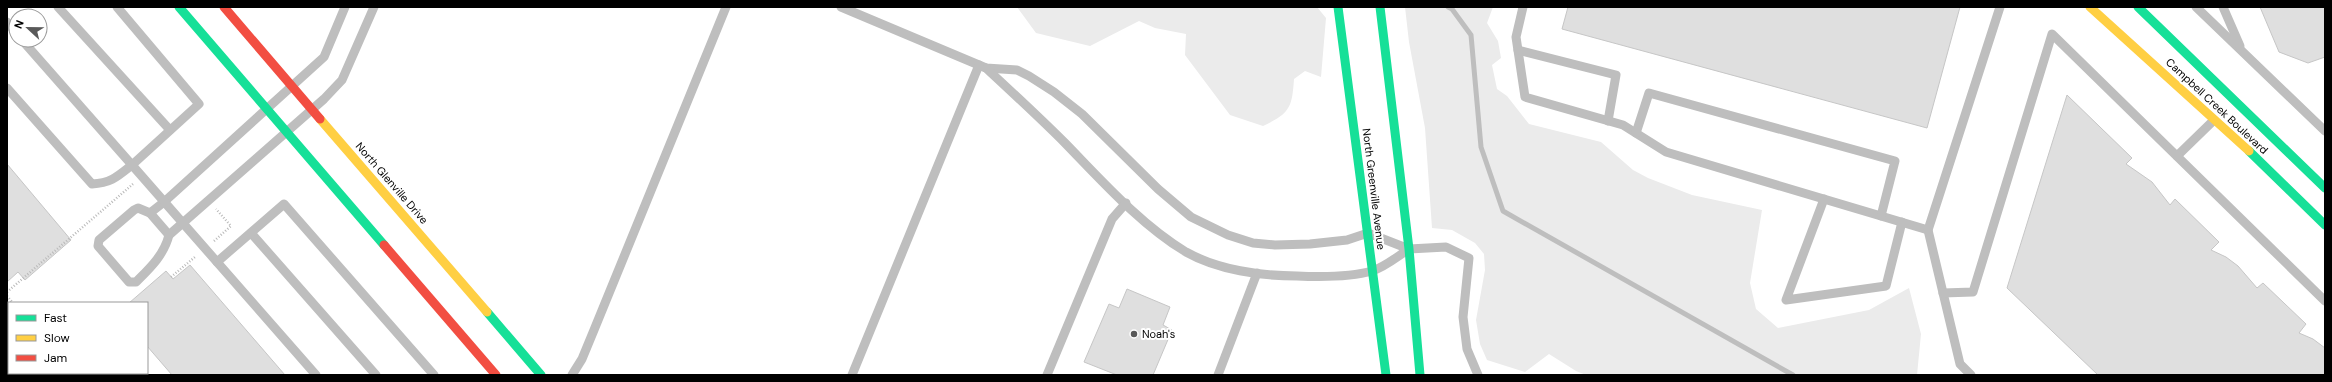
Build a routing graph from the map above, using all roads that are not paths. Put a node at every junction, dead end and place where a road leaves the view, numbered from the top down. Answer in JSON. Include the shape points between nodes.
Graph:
{"nodes":[{"id":1,"x":58,"y":7,"type":"edge"},
{"id":2,"x":117,"y":7,"type":"edge"},
{"id":3,"x":179,"y":7,"type":"edge"},
{"id":4,"x":224,"y":7,"type":"edge"},
{"id":5,"x":344,"y":7,"type":"edge"},
{"id":6,"x":374,"y":7,"type":"edge"},
{"id":7,"x":726,"y":7,"type":"edge"},
{"id":8,"x":841,"y":7,"type":"edge"},
{"id":9,"x":1338,"y":7,"type":"edge"},
{"id":10,"x":1380,"y":7,"type":"edge"},
{"id":11,"x":1523,"y":7,"type":"edge"},
{"id":12,"x":2000,"y":7,"type":"edge"},
{"id":13,"x":2090,"y":7,"type":"edge"},
{"id":14,"x":2138,"y":7,"type":"edge"},
{"id":15,"x":2196,"y":7,"type":"edge"},
{"id":16,"x":2223,"y":7,"type":"edge"},
{"id":17,"x":29,"y":48,"type":"edge"},
{"id":18,"x":1518,"y":50,"type":"junction"},
{"id":19,"x":2241,"y":50,"type":"junction"},
{"id":20,"x":983,"y":66,"type":"junction"},
{"id":21,"x":293,"y":85,"type":"junction"},
{"id":22,"x":7,"y":88,"type":"edge"},
{"id":23,"x":267,"y":108,"type":"junction"},
{"id":24,"x":313,"y":109,"type":"junction"},
{"id":25,"x":2214,"y":120,"type":"junction"},
{"id":26,"x":1608,"y":121,"type":"junction"},
{"id":27,"x":170,"y":130,"type":"junction"},
{"id":28,"x":287,"y":131,"type":"junction"},
{"id":29,"x":2325,"y":131,"type":"edge"},
{"id":30,"x":1636,"y":133,"type":"junction"},
{"id":31,"x":2177,"y":156,"type":"junction"},
{"id":32,"x":132,"y":165,"type":"junction"},
{"id":33,"x":2325,"y":188,"type":"edge"},
{"id":34,"x":1824,"y":199,"type":"junction"},
{"id":35,"x":164,"y":202,"type":"junction"},
{"id":36,"x":2318,"y":202,"type":"edge"},
{"id":37,"x":1126,"y":203,"type":"junction"},
{"id":38,"x":150,"y":213,"type":"junction"},
{"id":39,"x":1881,"y":216,"type":"junction"},
{"id":40,"x":1902,"y":222,"type":"junction"},
{"id":41,"x":183,"y":223,"type":"junction"},
{"id":42,"x":2325,"y":225,"type":"edge"},
{"id":43,"x":1928,"y":230,"type":"junction"},
{"id":44,"x":251,"y":233,"type":"junction"},
{"id":45,"x":1368,"y":233,"type":"junction"},
{"id":46,"x":169,"y":235,"type":"junction"},
{"id":47,"x":1409,"y":249,"type":"junction"},
{"id":48,"x":217,"y":262,"type":"junction"},
{"id":49,"x":1373,"y":270,"type":"junction"},
{"id":50,"x":1257,"y":273,"type":"junction"},
{"id":51,"x":1943,"y":293,"type":"junction"},
{"id":52,"x":2325,"y":301,"type":"edge"},
{"id":53,"x":316,"y":375,"type":"edge"},
{"id":54,"x":376,"y":375,"type":"edge"},
{"id":55,"x":434,"y":375,"type":"edge"},
{"id":56,"x":496,"y":375,"type":"edge"},
{"id":57,"x":541,"y":375,"type":"edge"},
{"id":58,"x":572,"y":375,"type":"edge"},
{"id":59,"x":852,"y":375,"type":"edge"},
{"id":60,"x":1047,"y":375,"type":"edge"},
{"id":61,"x":1218,"y":375,"type":"edge"},
{"id":62,"x":1386,"y":375,"type":"edge"},
{"id":63,"x":1420,"y":375,"type":"edge"},
{"id":64,"x":1478,"y":375,"type":"edge"},
{"id":65,"x":1971,"y":375,"type":"edge"}],
"edges":[{"from":1,"to":27,"type":"lane"},
{"from":2,"to":27,"type":"lane","via":[[199,104]]},
{"from":3,"to":23,"type":"street"},
{"from":4,"to":21,"type":"street","name":"North Glenville Drive"},
{"from":5,"to":21,"type":"lane","via":[[324,57]]},
{"from":6,"to":24,"type":"lane","via":[[342,80]]},
{"from":7,"to":58,"type":"lane","via":[[582,359]]},
{"from":8,"to":20,"type":"lane"},
{"from":9,"to":45,"type":"street","name":"North Greenville Avenue"},
{"from":10,"to":47,"type":"street"},
{"from":11,"to":18,"type":"lane","via":[[1516,37]]},
{"from":12,"to":43,"type":"lane"},
{"from":13,"to":25,"type":"street","name":"Campbell Creek Boulevard"},
{"from":14,"to":33,"type":"street","name":"Campbell Creek Boulevard"},
{"from":15,"to":19,"type":"lane"},
{"from":16,"to":19,"type":"lane"},
{"from":17,"to":32,"type":"lane"},
{"from":18,"to":26,"type":"lane","via":[[1525,96]]},
{"from":18,"to":26,"type":"lane","via":[[1616,75]]},
{"from":19,"to":29,"type":"lane"},
{"from":20,"to":37,"type":"lane"},
{"from":20,"to":45,"type":"lane","via":[[1017,70],[1054,92],[1082,114],[1158,189],[1191,217],[1228,235],[1253,243],[1275,245],[1332,242]]},
{"from":20,"to":59,"type":"lane"},
{"from":21,"to":23,"type":"lane"},
{"from":21,"to":24,"type":"street","name":"North Glenville Drive"},
{"from":22,"to":32,"type":"lane","via":[[92,184],[105,183]]},
{"from":23,"to":28,"type":"street"},
{"from":23,"to":35,"type":"lane"},
{"from":24,"to":28,"type":"lane"},
{"from":24,"to":57,"type":"street","name":"North Glenville Drive"},
{"from":25,"to":31,"type":"lane"},
{"from":25,"to":36,"type":"street","name":"Campbell Creek Boulevard"},
{"from":26,"to":30,"type":"lane","via":[[1623,125]]},
{"from":27,"to":32,"type":"lane"},
{"from":28,"to":41,"type":"lane"},
{"from":28,"to":56,"type":"street"},
{"from":30,"to":34,"type":"lane","via":[[1666,152]]},
{"from":30,"to":39,"type":"lane","via":[[1649,93],[1895,161]]},
{"from":31,"to":51,"type":"lane","via":[[2052,34],[1973,292]]},
{"from":31,"to":52,"type":"lane"},
{"from":32,"to":35,"type":"lane"},
{"from":34,"to":39,"type":"lane"},
{"from":34,"to":40,"type":"lane","via":[[1786,300],[1886,286]]},
{"from":35,"to":38,"type":"lane"},
{"from":35,"to":41,"type":"lane"},
{"from":36,"to":42,"type":"street","name":"Campbell Creek Boulevard"},
{"from":37,"to":50,"type":"lane","via":[[1158,232],[1186,252],[1213,263]]},
{"from":37,"to":60,"type":"lane","via":[[1112,219]]},
{"from":38,"to":46,"type":"lane"},
{"from":38,"to":46,"type":"lane","via":[[138,208],[134,210],[99,240],[98,246],[132,283],[156,262],[167,244]]},
{"from":39,"to":40,"type":"lane"},
{"from":40,"to":43,"type":"lane"},
{"from":41,"to":46,"type":"lane"},
{"from":41,"to":48,"type":"lane"},
{"from":43,"to":51,"type":"lane"},
{"from":44,"to":48,"type":"lane"},
{"from":44,"to":54,"type":"lane"},
{"from":44,"to":55,"type":"lane","via":[[284,204]]},
{"from":45,"to":47,"type":"lane"},
{"from":45,"to":49,"type":"street","name":"North Greenville Avenue"},
{"from":47,"to":49,"type":"lane"},
{"from":47,"to":63,"type":"street"},
{"from":47,"to":64,"type":"lane","via":[[1446,247],[1469,258],[1463,317],[1467,349]]},
{"from":48,"to":53,"type":"lane"},
{"from":49,"to":50,"type":"lane","via":[[1321,277]]},
{"from":49,"to":62,"type":"street","name":"North Greenville Avenue"},
{"from":50,"to":61,"type":"lane"},
{"from":51,"to":65,"type":"lane","via":[[1960,364]]}]}
